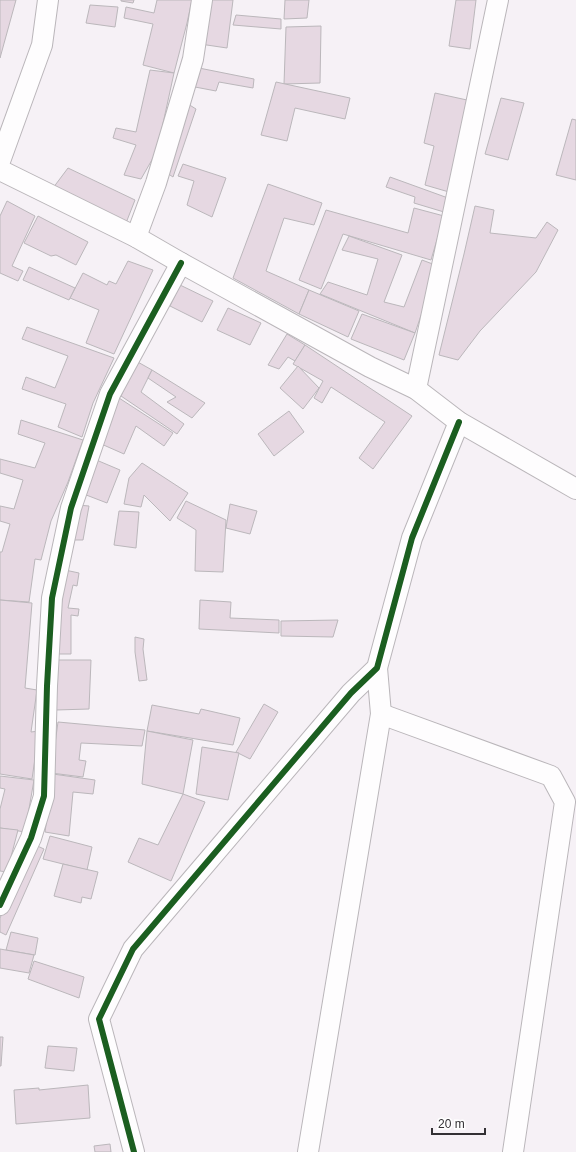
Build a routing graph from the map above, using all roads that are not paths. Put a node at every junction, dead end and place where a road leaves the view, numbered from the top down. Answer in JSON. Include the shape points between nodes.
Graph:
{"nodes":[{"id":1,"x":48,"y":0,"type":"edge"},
{"id":2,"x":202,"y":0,"type":"edge"},
{"id":3,"x":498,"y":0,"type":"edge"},
{"id":4,"x":0,"y":161,"type":"edge"},
{"id":5,"x":0,"y":170,"type":"edge"},
{"id":6,"x":136,"y":237,"type":"junction"},
{"id":7,"x":181,"y":263,"type":"junction"},
{"id":8,"x":416,"y":388,"type":"junction"},
{"id":9,"x":459,"y":422,"type":"junction"},
{"id":10,"x":576,"y":489,"type":"edge"},
{"id":11,"x":377,"y":668,"type":"junction"},
{"id":12,"x":381,"y":714,"type":"junction"},
{"id":13,"x":0,"y":905,"type":"edge"},
{"id":14,"x":134,"y":1152,"type":"edge"},
{"id":15,"x":308,"y":1152,"type":"edge"},
{"id":16,"x":512,"y":1152,"type":"edge"}],
"edges":[{"from":1,"to":4,"type":"street","via":[[42,45]]},
{"from":2,"to":6,"type":"street","via":[[193,59],[156,184]]},
{"from":3,"to":8,"type":"street"},
{"from":5,"to":6,"type":"street"},
{"from":6,"to":7,"type":"street"},
{"from":7,"to":8,"type":"street","via":[[370,367]]},
{"from":7,"to":13,"type":"street","via":[[110,394],[71,508],[52,598],[44,796],[31,838]]},
{"from":8,"to":9,"type":"street"},
{"from":9,"to":10,"type":"street"},
{"from":9,"to":11,"type":"street","via":[[412,538]]},
{"from":11,"to":12,"type":"street"},
{"from":11,"to":14,"type":"street","via":[[350,693],[133,949],[99,1019]]},
{"from":12,"to":15,"type":"street"},
{"from":12,"to":16,"type":"street","via":[[551,776],[565,802]]}]}
